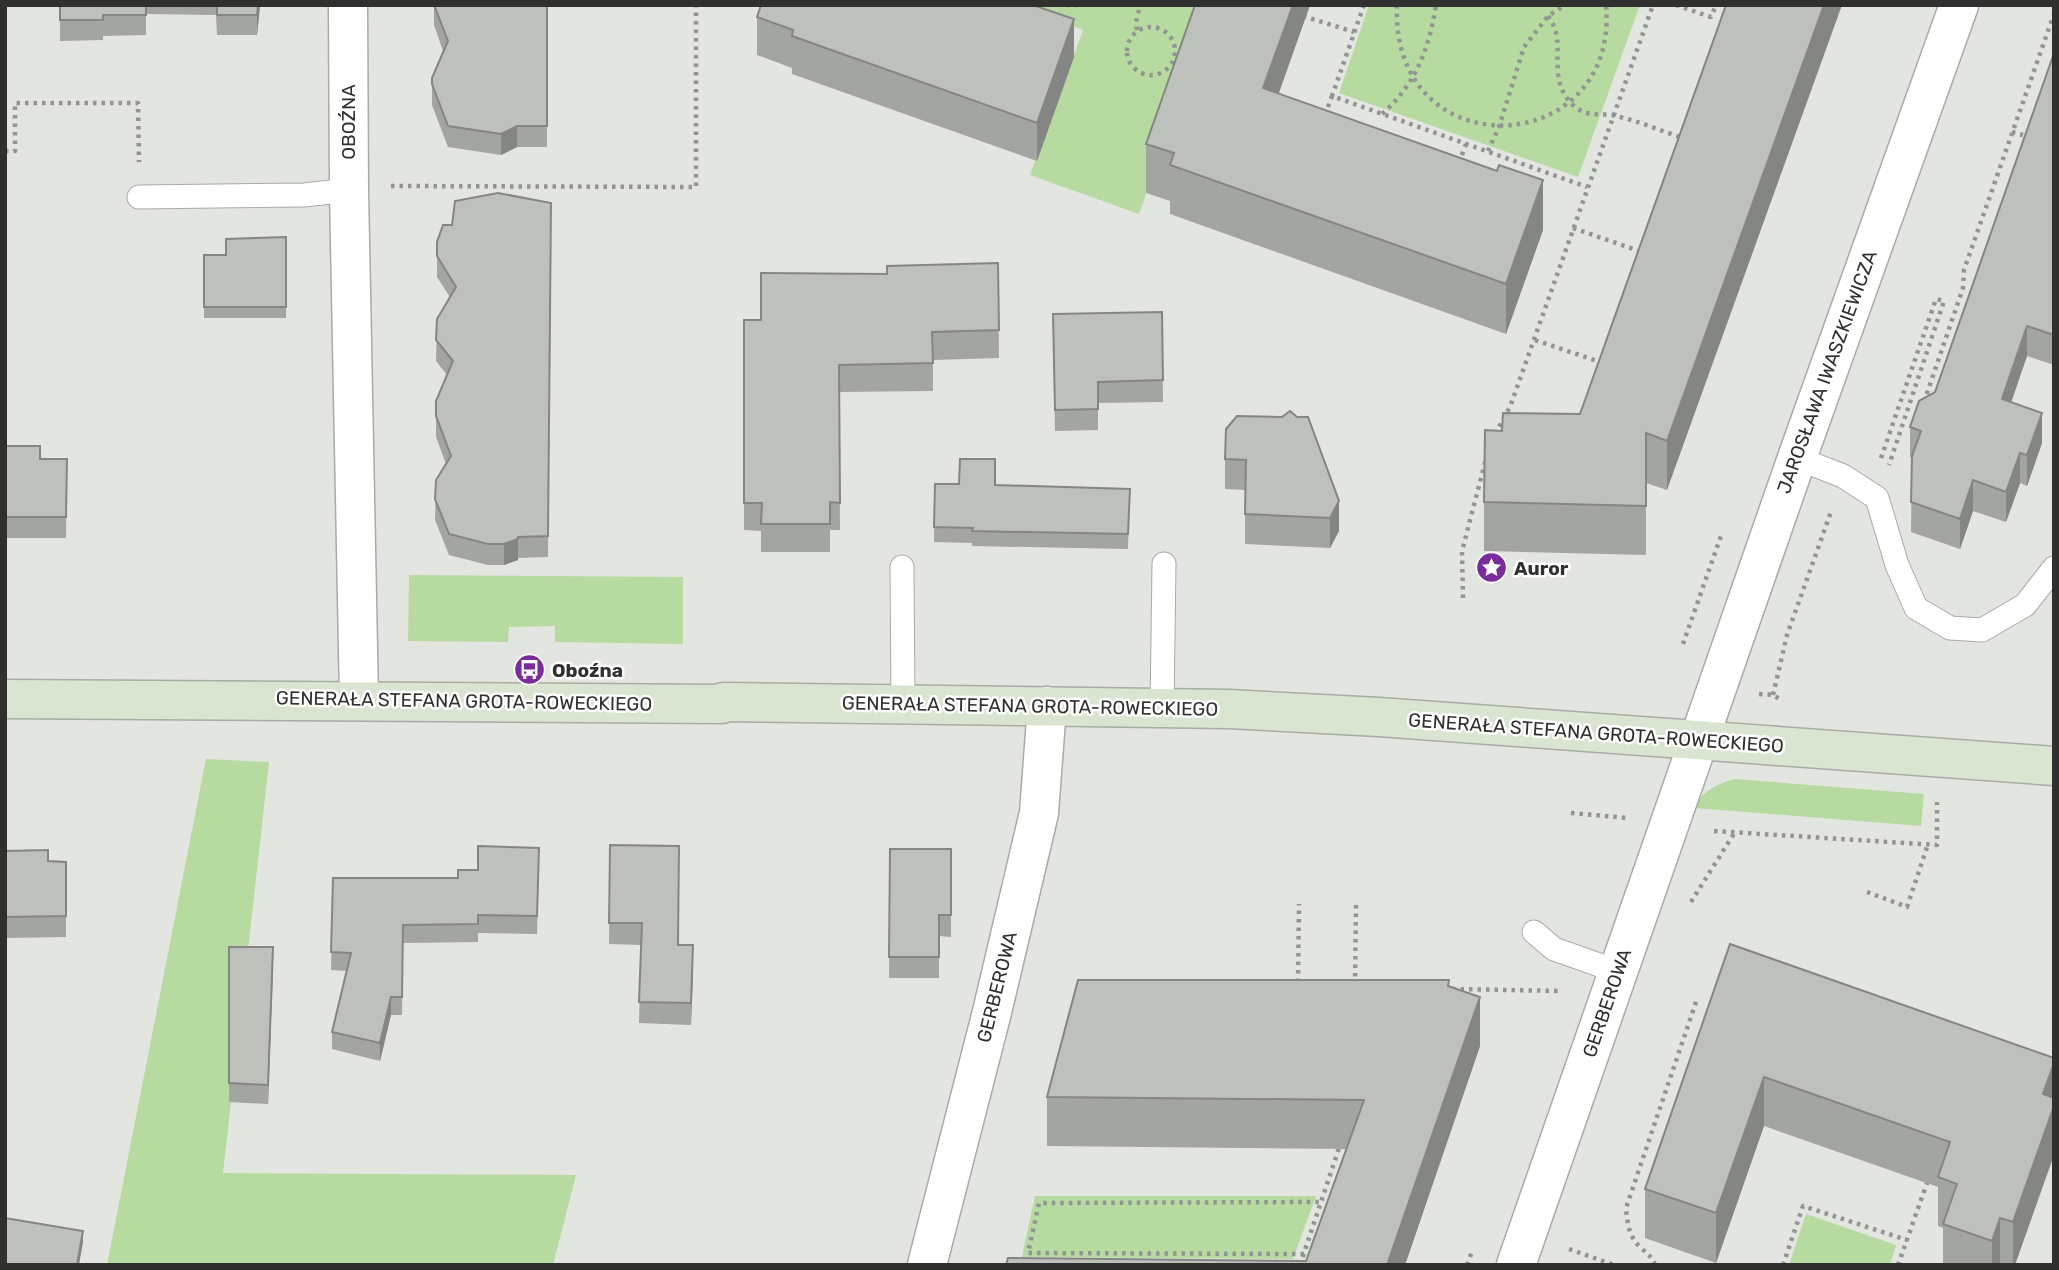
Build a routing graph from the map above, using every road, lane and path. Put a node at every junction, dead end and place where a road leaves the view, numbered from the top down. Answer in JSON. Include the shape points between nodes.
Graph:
{"nodes":[{"id":1,"x":348,"y":5,"type":"edge"},
{"id":2,"x":696,"y":5,"type":"edge"},
{"id":3,"x":1066,"y":5,"type":"edge"},
{"id":4,"x":1082,"y":5,"type":"edge"},
{"id":5,"x":1140,"y":5,"type":"edge"},
{"id":6,"x":1364,"y":5,"type":"edge"},
{"id":7,"x":1397,"y":5,"type":"edge"},
{"id":8,"x":1436,"y":5,"type":"edge"},
{"id":9,"x":1565,"y":5,"type":"edge"},
{"id":10,"x":1606,"y":5,"type":"edge"},
{"id":11,"x":1653,"y":5,"type":"edge"},
{"id":12,"x":1676,"y":5,"type":"edge"},
{"id":13,"x":1716,"y":5,"type":"edge"},
{"id":14,"x":1959,"y":5,"type":"edge"},
{"id":15,"x":1296,"y":14,"type":"dead end"},
{"id":16,"x":2054,"y":14,"type":"edge"},
{"id":17,"x":1548,"y":16,"type":"junction"},
{"id":18,"x":1711,"y":17,"type":"junction"},
{"id":19,"x":1720,"y":20,"type":"edge"},
{"id":20,"x":1137,"y":30,"type":"junction"},
{"id":21,"x":1354,"y":32,"type":"junction"},
{"id":22,"x":1413,"y":79,"type":"junction"},
{"id":23,"x":1332,"y":96,"type":"junction"},
{"id":24,"x":1569,"y":102,"type":"junction"},
{"id":25,"x":1382,"y":114,"type":"junction"},
{"id":26,"x":1614,"y":115,"type":"junction"},
{"id":27,"x":1324,"y":117,"type":"edge"},
{"id":28,"x":1499,"y":127,"type":"junction"},
{"id":29,"x":2012,"y":132,"type":"junction"},
{"id":30,"x":2023,"y":135,"type":"edge"},
{"id":31,"x":1685,"y":139,"type":"edge"},
{"id":32,"x":1466,"y":144,"type":"junction"},
{"id":33,"x":5,"y":151,"type":"edge"},
{"id":34,"x":1488,"y":152,"type":"junction"},
{"id":35,"x":1456,"y":170,"type":"edge"},
{"id":36,"x":1587,"y":187,"type":"junction"},
{"id":37,"x":349,"y":190,"type":"junction"},
{"id":38,"x":139,"y":198,"type":"joint"},
{"id":39,"x":1573,"y":228,"type":"junction"},
{"id":40,"x":1644,"y":253,"type":"edge"},
{"id":41,"x":1534,"y":340,"type":"junction"},
{"id":42,"x":1605,"y":364,"type":"edge"},
{"id":43,"x":1510,"y":407,"type":"junction"},
{"id":44,"x":1922,"y":409,"type":"edge"},
{"id":45,"x":1518,"y":414,"type":"edge"},
{"id":46,"x":1905,"y":417,"type":"junction"},
{"id":47,"x":1917,"y":421,"type":"edge"},
{"id":48,"x":1494,"y":436,"type":"edge"},
{"id":49,"x":1490,"y":447,"type":"edge"},
{"id":50,"x":1797,"y":458,"type":"junction"},
{"id":51,"x":1881,"y":458,"type":"junction"},
{"id":52,"x":1878,"y":466,"type":"dead end"},
{"id":53,"x":1887,"y":470,"type":"dead end"},
{"id":54,"x":1843,"y":476,"type":"junction"},
{"id":55,"x":1164,"y":564,"type":"dead end"},
{"id":56,"x":902,"y":567,"type":"dead end"},
{"id":57,"x":2054,"y":568,"type":"edge"},
{"id":58,"x":1463,"y":598,"type":"dead end"},
{"id":59,"x":1773,"y":695,"type":"dead end"},
{"id":60,"x":5,"y":699,"type":"edge"},
{"id":61,"x":359,"y":700,"type":"junction"},
{"id":62,"x":903,"y":704,"type":"junction"},
{"id":63,"x":1047,"y":706,"type":"junction"},
{"id":64,"x":1162,"y":708,"type":"junction"},
{"id":65,"x":1698,"y":740,"type":"junction"},
{"id":66,"x":2054,"y":766,"type":"edge"},
{"id":67,"x":1949,"y":802,"type":"dead end"},
{"id":68,"x":1571,"y":813,"type":"dead end"},
{"id":69,"x":1628,"y":818,"type":"dead end"},
{"id":70,"x":1668,"y":826,"type":"junction"},
{"id":71,"x":1735,"y":832,"type":"junction"},
{"id":72,"x":1928,"y":844,"type":"junction"},
{"id":73,"x":1867,"y":892,"type":"dead end"},
{"id":74,"x":1691,"y":902,"type":"dead end"},
{"id":75,"x":1299,"y":904,"type":"dead end"},
{"id":76,"x":1356,"y":905,"type":"dead end"},
{"id":77,"x":1534,"y":932,"type":"dead end"},
{"id":78,"x":1619,"y":972,"type":"junction"},
{"id":79,"x":1298,"y":986,"type":"edge"},
{"id":80,"x":1368,"y":988,"type":"edge"},
{"id":81,"x":1447,"y":989,"type":"edge"},
{"id":82,"x":1566,"y":991,"type":"dead end"},
{"id":83,"x":1696,"y":999,"type":"dead end"},
{"id":84,"x":1342,"y":1138,"type":"edge"},
{"id":85,"x":1927,"y":1183,"type":"edge"},
{"id":86,"x":1321,"y":1202,"type":"junction"},
{"id":87,"x":1907,"y":1240,"type":"junction"},
{"id":88,"x":1569,"y":1249,"type":"dead end"},
{"id":89,"x":1176,"y":1254,"type":"junction"},
{"id":90,"x":1304,"y":1254,"type":"junction"},
{"id":91,"x":927,"y":1265,"type":"edge"},
{"id":92,"x":1176,"y":1265,"type":"edge"},
{"id":93,"x":1300,"y":1265,"type":"edge"},
{"id":94,"x":1516,"y":1265,"type":"edge"},
{"id":95,"x":1614,"y":1265,"type":"edge"},
{"id":96,"x":1655,"y":1265,"type":"edge"},
{"id":97,"x":1783,"y":1265,"type":"edge"},
{"id":98,"x":1898,"y":1265,"type":"edge"}],
"edges":[{"from":1,"to":37,"type":"street","name":"OBOŹNA"},
{"from":2,"to":37,"type":"path","via":[[696,187],[408,185]]},
{"from":3,"to":4,"type":"path"},
{"from":5,"to":20,"type":"path"},
{"from":6,"to":21,"type":"path"},
{"from":7,"to":22,"type":"path","via":[[1402,56]]},
{"from":8,"to":22,"type":"path"},
{"from":9,"to":17,"type":"path"},
{"from":10,"to":24,"type":"path","via":[[1604,50],[1592,76]]},
{"from":11,"to":26,"type":"path"},
{"from":12,"to":18,"type":"path"},
{"from":13,"to":18,"type":"path"},
{"from":14,"to":50,"type":"street","name":"JAROSŁAWA IWASZKIEWICZA"},
{"from":15,"to":21,"type":"path"},
{"from":16,"to":29,"type":"path"},
{"from":17,"to":24,"type":"path","via":[[1559,42],[1559,84]]},
{"from":17,"to":28,"type":"path","via":[[1524,47]]},
{"from":18,"to":19,"type":"path"},
{"from":20,"to":20,"type":"path","via":[[1128,42],[1126,56],[1133,69],[1146,76],[1160,75],[1176,54],[1173,40],[1157,27]]},
{"from":21,"to":23,"type":"path"},
{"from":22,"to":25,"type":"path"},
{"from":22,"to":28,"type":"path","via":[[1431,100],[1452,114]]},
{"from":23,"to":25,"type":"path"},
{"from":23,"to":27,"type":"path"},
{"from":24,"to":26,"type":"path","via":[[1583,112]]},
{"from":24,"to":28,"type":"path","via":[[1526,124]]},
{"from":25,"to":32,"type":"path"},
{"from":26,"to":31,"type":"path"},
{"from":26,"to":36,"type":"path"},
{"from":28,"to":34,"type":"path"},
{"from":29,"to":30,"type":"path"},
{"from":29,"to":44,"type":"path","via":[[1964,270],[1966,289]]},
{"from":32,"to":34,"type":"path"},
{"from":32,"to":35,"type":"path"},
{"from":33,"to":38,"type":"path","via":[[15,151],[15,103],[138,103]]},
{"from":34,"to":36,"type":"path"},
{"from":36,"to":39,"type":"path"},
{"from":37,"to":38,"type":"lane"},
{"from":37,"to":61,"type":"street","name":"OBOŹNA"},
{"from":39,"to":40,"type":"path"},
{"from":39,"to":41,"type":"path"},
{"from":41,"to":42,"type":"path"},
{"from":41,"to":43,"type":"path"},
{"from":43,"to":45,"type":"path"},
{"from":43,"to":48,"type":"path"},
{"from":46,"to":47,"type":"path"},
{"from":46,"to":51,"type":"path","via":[[1944,301],[1936,299]]},
{"from":46,"to":53,"type":"path"},
{"from":49,"to":58,"type":"path","via":[[1462,551]]},
{"from":50,"to":54,"type":"lane"},
{"from":50,"to":65,"type":"street","name":"JAROSŁAWA IWASZKIEWICZA"},
{"from":51,"to":52,"type":"path"},
{"from":51,"to":54,"type":"path","via":[[1852,449]]},
{"from":54,"to":57,"type":"lane","via":[[1877,498],[1897,565],[1916,608],[1950,628],[1982,630],[2025,605]]},
{"from":54,"to":59,"type":"path","via":[[1787,635]]},
{"from":55,"to":64,"type":"lane"},
{"from":56,"to":62,"type":"lane"},
{"from":60,"to":61,"type":"street","name":"GENERAŁA STEFANA GROTA-ROWECKIEGO"},
{"from":61,"to":62,"type":"street","name":"GENERAŁA STEFANA GROTA-ROWECKIEGO"},
{"from":62,"to":63,"type":"street","name":"GENERAŁA STEFANA GROTA-ROWECKIEGO"},
{"from":63,"to":64,"type":"street","name":"GENERAŁA STEFANA GROTA-ROWECKIEGO"},
{"from":63,"to":91,"type":"street","name":"GERBEROWA","via":[[1039,813]]},
{"from":64,"to":65,"type":"street","name":"GENERAŁA STEFANA GROTA-ROWECKIEGO","via":[[1380,717]]},
{"from":65,"to":66,"type":"street","name":"GENERAŁA STEFANA GROTA-ROWECKIEGO"},
{"from":65,"to":70,"type":"street","name":"GERBEROWA"},
{"from":67,"to":72,"type":"path","via":[[1937,802],[1937,845]]},
{"from":68,"to":69,"type":"path"},
{"from":70,"to":71,"type":"path"},
{"from":70,"to":78,"type":"street","name":"GERBEROWA"},
{"from":71,"to":72,"type":"path"},
{"from":71,"to":74,"type":"path"},
{"from":72,"to":73,"type":"path","via":[[1908,907]]},
{"from":75,"to":79,"type":"path"},
{"from":76,"to":80,"type":"path","via":[[1355,987]]},
{"from":77,"to":78,"type":"lane","via":[[1553,949]]},
{"from":78,"to":94,"type":"street","name":"GERBEROWA"},
{"from":81,"to":82,"type":"path"},
{"from":83,"to":96,"type":"path","via":[[1626,1208],[1637,1244]]},
{"from":84,"to":86,"type":"path"},
{"from":85,"to":87,"type":"path"},
{"from":86,"to":89,"type":"path","via":[[1039,1203],[1028,1253]]},
{"from":86,"to":90,"type":"path"},
{"from":87,"to":97,"type":"path","via":[[1803,1206]]},
{"from":87,"to":98,"type":"path"},
{"from":88,"to":95,"type":"path"},
{"from":89,"to":90,"type":"path"},
{"from":89,"to":92,"type":"path"},
{"from":90,"to":93,"type":"path"}]}
